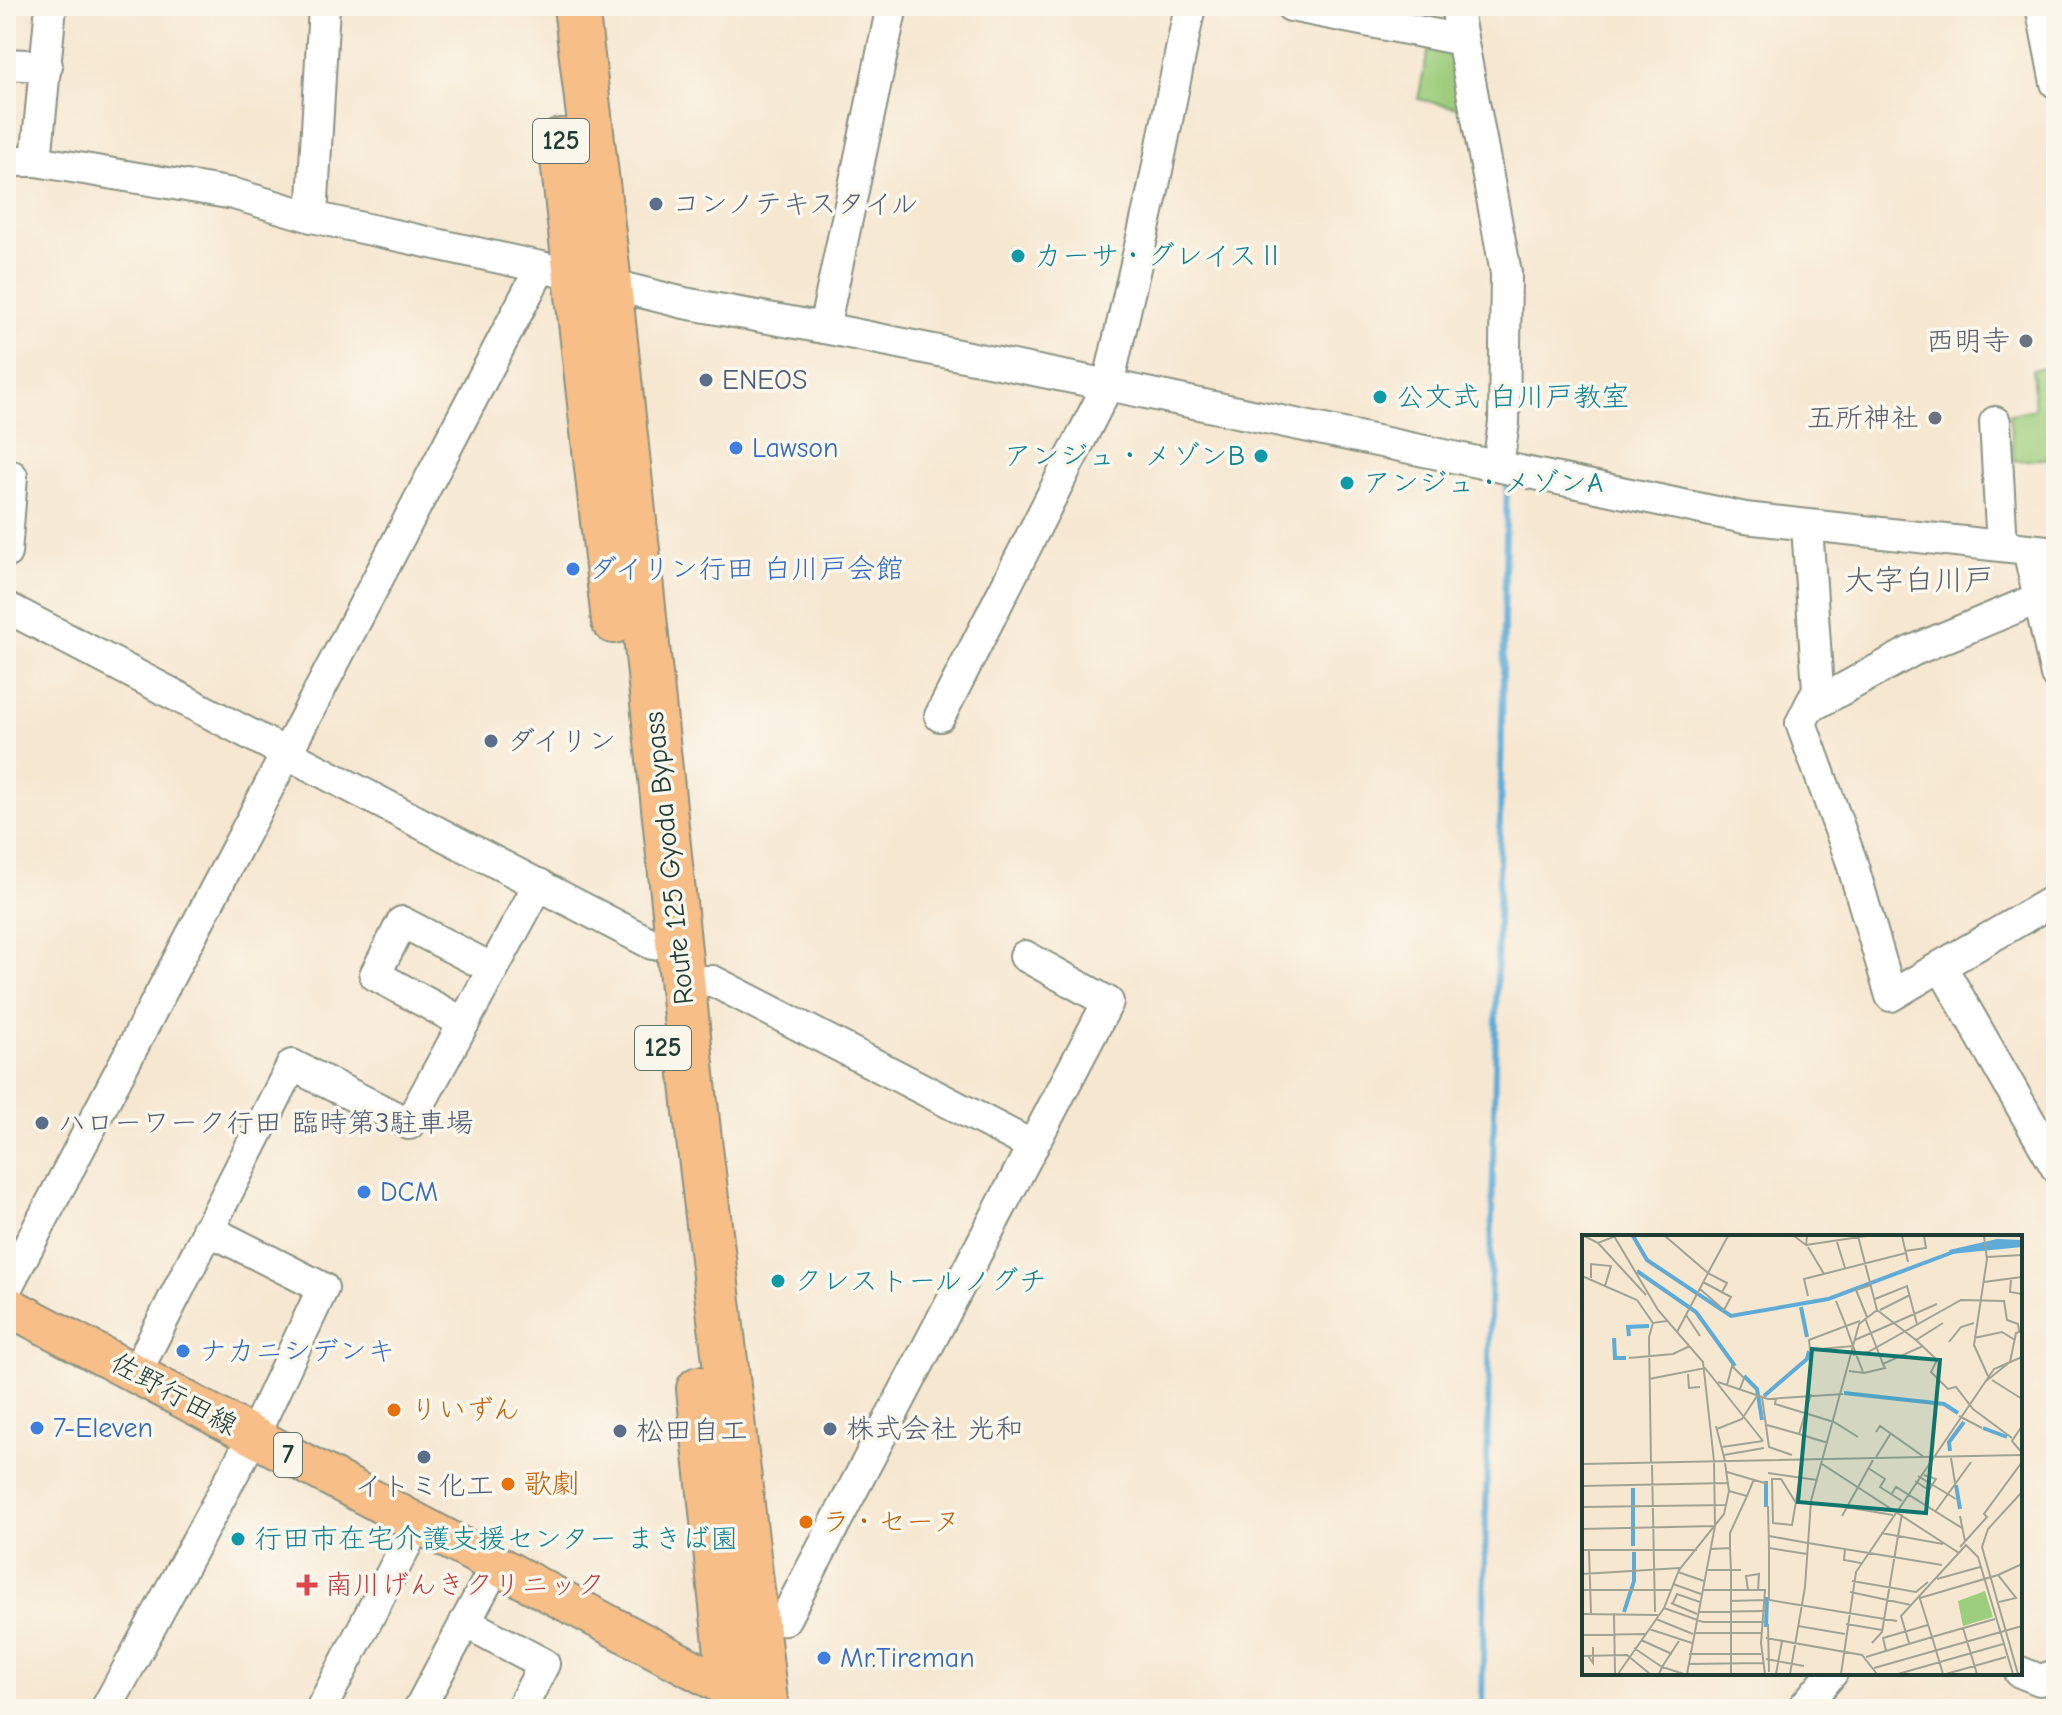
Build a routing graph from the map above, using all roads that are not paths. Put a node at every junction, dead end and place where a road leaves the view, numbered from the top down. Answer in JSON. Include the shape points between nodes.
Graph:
{"nodes":[{"id":1,"x":51,"y":6,"type":"edge"},
{"id":2,"x":324,"y":6,"type":"edge"},
{"id":3,"x":547,"y":6,"type":"edge"},
{"id":4,"x":576,"y":6,"type":"edge"},
{"id":5,"x":892,"y":6,"type":"edge"},
{"id":6,"x":1190,"y":6,"type":"edge"},
{"id":7,"x":1291,"y":6,"type":"edge"},
{"id":8,"x":1456,"y":6,"type":"edge"},
{"id":9,"x":2041,"y":6,"type":"edge"},
{"id":10,"x":1462,"y":40,"type":"junction"},
{"id":11,"x":6,"y":64,"type":"edge"},
{"id":12,"x":47,"y":66,"type":"junction"},
{"id":13,"x":2056,"y":83,"type":"edge"},
{"id":14,"x":21,"y":161,"type":"edge"},
{"id":15,"x":312,"y":217,"type":"junction"},
{"id":16,"x":575,"y":276,"type":"junction"},
{"id":17,"x":824,"y":328,"type":"junction"},
{"id":18,"x":1108,"y":385,"type":"junction"},
{"id":19,"x":1995,"y":422,"type":"dead end"},
{"id":20,"x":1510,"y":470,"type":"junction"},
{"id":21,"x":12,"y":476,"type":"dead end"},
{"id":22,"x":1807,"y":526,"type":"junction"},
{"id":23,"x":2028,"y":549,"type":"edge"},
{"id":24,"x":6,"y":553,"type":"edge"},
{"id":25,"x":2047,"y":595,"type":"edge"},
{"id":26,"x":6,"y":607,"type":"edge"},
{"id":27,"x":2056,"y":675,"type":"edge"},
{"id":28,"x":1810,"y":707,"type":"junction"},
{"id":29,"x":940,"y":716,"type":"dead end"},
{"id":30,"x":289,"y":754,"type":"junction"},
{"id":31,"x":539,"y":884,"type":"junction"},
{"id":32,"x":2056,"y":899,"type":"edge"},
{"id":33,"x":652,"y":944,"type":"junction"},
{"id":34,"x":1025,"y":956,"type":"dead end"},
{"id":35,"x":1941,"y":966,"type":"junction"},
{"id":36,"x":493,"y":969,"type":"junction"},
{"id":37,"x":683,"y":981,"type":"junction"},
{"id":38,"x":464,"y":1023,"type":"junction"},
{"id":39,"x":1033,"y":1146,"type":"junction"},
{"id":40,"x":2056,"y":1167,"type":"edge"},
{"id":41,"x":207,"y":1229,"type":"junction"},
{"id":42,"x":6,"y":1289,"type":"edge"},
{"id":43,"x":6,"y":1305,"type":"edge"},
{"id":44,"x":136,"y":1373,"type":"junction"},
{"id":45,"x":253,"y":1437,"type":"junction"},
{"id":46,"x":418,"y":1522,"type":"junction"},
{"id":47,"x":497,"y":1563,"type":"junction"},
{"id":48,"x":465,"y":1622,"type":"junction"},
{"id":49,"x":756,"y":1623,"type":"junction"},
{"id":50,"x":2022,"y":1673,"type":"edge"},
{"id":51,"x":1830,"y":1675,"type":"edge"},
{"id":52,"x":2056,"y":1675,"type":"edge"},
{"id":53,"x":752,"y":1704,"type":"edge"},
{"id":54,"x":106,"y":1709,"type":"edge"},
{"id":55,"x":321,"y":1709,"type":"edge"},
{"id":56,"x":419,"y":1709,"type":"edge"},
{"id":57,"x":521,"y":1709,"type":"edge"},
{"id":58,"x":1802,"y":1709,"type":"edge"}],
"edges":[{"from":1,"to":12,"type":"street"},
{"from":2,"to":15,"type":"street"},
{"from":3,"to":16,"type":"highway","name":"Route 125 Gyoda Bypass","number":"125"},
{"from":4,"to":16,"type":"highway","name":"Route 125 Gyoda Bypass","number":"125"},
{"from":5,"to":17,"type":"street"},
{"from":6,"to":18,"type":"street"},
{"from":7,"to":10,"type":"street"},
{"from":8,"to":10,"type":"street"},
{"from":9,"to":13,"type":"street"},
{"from":10,"to":20,"type":"street","via":[[1506,273],[1504,422]]},
{"from":11,"to":12,"type":"street"},
{"from":12,"to":14,"type":"street"},
{"from":14,"to":15,"type":"street","via":[[234,194]]},
{"from":15,"to":16,"type":"street"},
{"from":16,"to":17,"type":"street","via":[[684,303]]},
{"from":16,"to":30,"type":"street"},
{"from":16,"to":33,"type":"highway","name":"Route 125 Gyoda Bypass","number":"125"},
{"from":16,"to":37,"type":"highway","name":"Route 125 Gyoda Bypass","number":"125"},
{"from":17,"to":18,"type":"street"},
{"from":18,"to":20,"type":"street"},
{"from":18,"to":29,"type":"street"},
{"from":19,"to":23,"type":"street"},
{"from":20,"to":22,"type":"street"},
{"from":21,"to":24,"type":"street"},
{"from":22,"to":23,"type":"street"},
{"from":22,"to":28,"type":"street","via":[[1818,689]]},
{"from":23,"to":25,"type":"street"},
{"from":25,"to":27,"type":"street"},
{"from":25,"to":28,"type":"street","via":[[1912,651]]},
{"from":26,"to":30,"type":"street"},
{"from":28,"to":35,"type":"street","via":[[1801,723],[1851,860],[1891,996]]},
{"from":30,"to":31,"type":"street"},
{"from":30,"to":42,"type":"street"},
{"from":31,"to":33,"type":"street"},
{"from":31,"to":36,"type":"street"},
{"from":32,"to":35,"type":"street"},
{"from":33,"to":53,"type":"highway","name":"Route 125 Gyoda Bypass","number":"125"},
{"from":34,"to":39,"type":"street","via":[[1108,1002]]},
{"from":35,"to":40,"type":"street"},
{"from":36,"to":38,"type":"street"},
{"from":36,"to":38,"type":"street","via":[[402,922],[375,975]]},
{"from":37,"to":39,"type":"street","via":[[713,981]]},
{"from":37,"to":49,"type":"highway","name":"Route 125 Gyoda Bypass","number":"125"},
{"from":38,"to":41,"type":"street","via":[[409,1124],[292,1065]]},
{"from":39,"to":49,"type":"street","via":[[785,1619]]},
{"from":41,"to":44,"type":"street"},
{"from":41,"to":45,"type":"street","via":[[323,1288]]},
{"from":43,"to":44,"type":"main road","name":"佐野行田線","number":"7"},
{"from":44,"to":45,"type":"main road","name":"佐野行田線","number":"7"},
{"from":45,"to":46,"type":"main road","name":"佐野行田線","number":"7"},
{"from":45,"to":54,"type":"street"},
{"from":46,"to":47,"type":"main road","name":"佐野行田線","number":"7"},
{"from":46,"to":55,"type":"street"},
{"from":47,"to":48,"type":"street"},
{"from":47,"to":53,"type":"main road","name":"佐野行田線","number":"7"},
{"from":48,"to":56,"type":"street"},
{"from":48,"to":57,"type":"street","via":[[544,1664]]},
{"from":49,"to":53,"type":"highway","name":"Route 125 Gyoda Bypass","number":"125"},
{"from":50,"to":52,"type":"street","via":[[2040,1680]]},
{"from":51,"to":58,"type":"street"}]}
